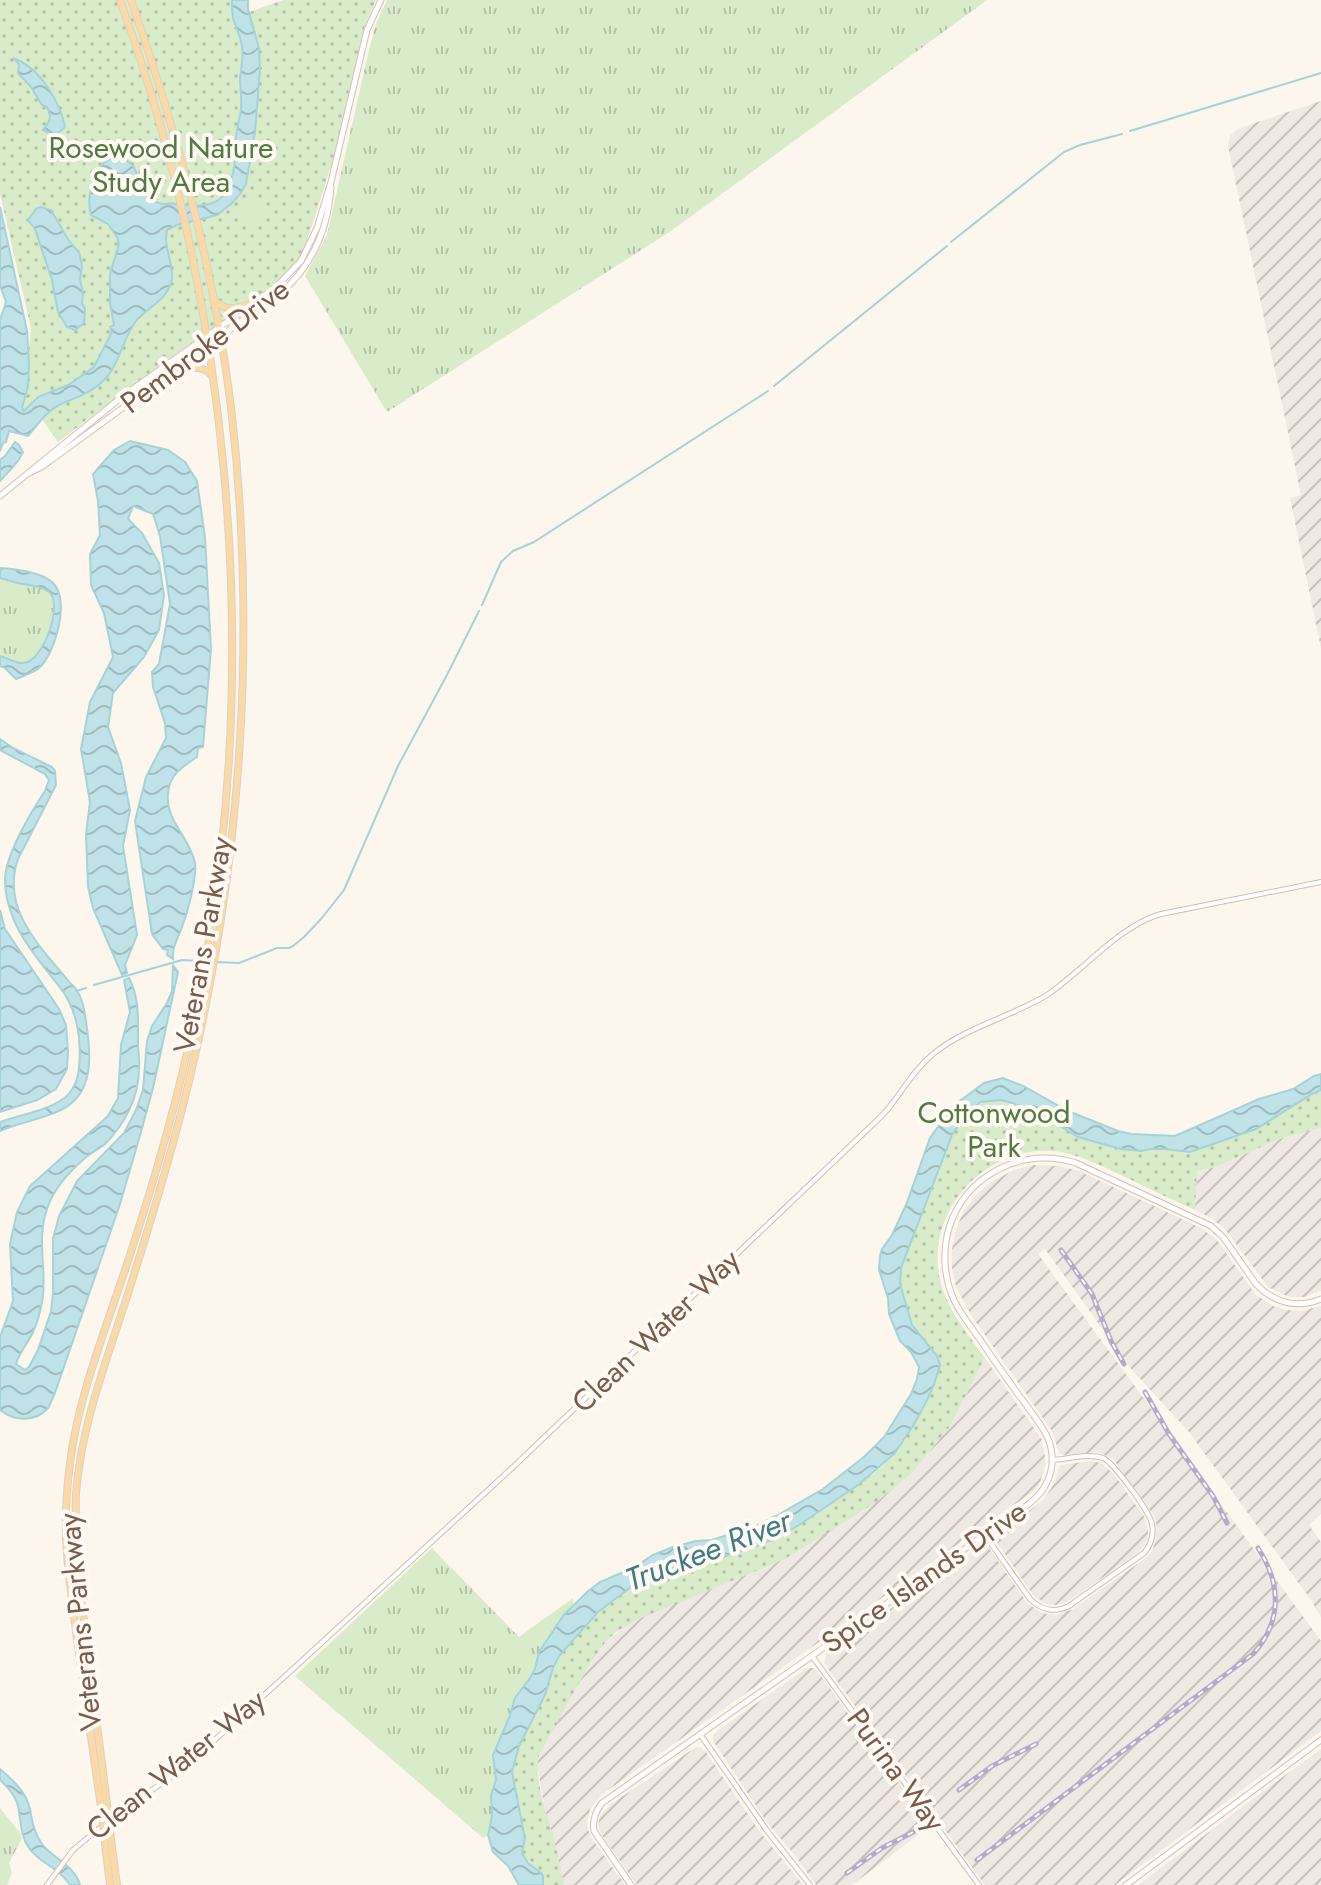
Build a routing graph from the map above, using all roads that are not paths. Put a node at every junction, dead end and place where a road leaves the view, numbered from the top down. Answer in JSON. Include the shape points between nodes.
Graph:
{"nodes":[{"id":1,"x":120,"y":0,"type":"edge"},
{"id":2,"x":131,"y":0,"type":"edge"},
{"id":3,"x":381,"y":0,"type":"edge"},
{"id":4,"x":331,"y":182,"type":"junction"},
{"id":5,"x":213,"y":299,"type":"junction"},
{"id":6,"x":260,"y":299,"type":"junction"},
{"id":7,"x":220,"y":333,"type":"junction"},
{"id":8,"x":206,"y":337,"type":"junction"},
{"id":9,"x":207,"y":346,"type":"junction"},
{"id":10,"x":168,"y":374,"type":"junction"},
{"id":11,"x":213,"y":377,"type":"junction"},
{"id":12,"x":28,"y":473,"type":"junction"},
{"id":13,"x":0,"y":496,"type":"edge"},
{"id":14,"x":1321,"y":882,"type":"edge"},
{"id":15,"x":1321,"y":1299,"type":"edge"},
{"id":16,"x":1052,"y":1460,"type":"junction"},
{"id":17,"x":985,"y":1535,"type":"junction"},
{"id":18,"x":812,"y":1656,"type":"junction"},
{"id":19,"x":700,"y":1734,"type":"junction"},
{"id":20,"x":1321,"y":1740,"type":"edge"},
{"id":21,"x":105,"y":1813,"type":"junction"},
{"id":22,"x":108,"y":1841,"type":"junction"},
{"id":23,"x":47,"y":1885,"type":"edge"},
{"id":24,"x":110,"y":1885,"type":"edge"},
{"id":25,"x":117,"y":1885,"type":"edge"},
{"id":26,"x":631,"y":1885,"type":"edge"},
{"id":27,"x":810,"y":1885,"type":"edge"},
{"id":28,"x":979,"y":1885,"type":"edge"},
{"id":29,"x":1126,"y":1885,"type":"edge"}],
"edges":[{"from":1,"to":8,"type":"main road","name":"Veterans Parkway","via":[[153,98]]},
{"from":2,"to":5,"type":"main road","name":"Veterans Parkway","via":[[167,106]]},
{"from":3,"to":4,"type":"street","name":"Pembroke Drive","via":[[367,30]]},
{"from":4,"to":6,"type":"street","name":"Pembroke Drive","via":[[301,261]]},
{"from":4,"to":7,"type":"street","name":"Pembroke Drive","via":[[324,228],[301,272],[283,291]]},
{"from":5,"to":6,"type":"main road","via":[[232,309]]},
{"from":5,"to":7,"type":"main road","name":"Veterans Parkway"},
{"from":6,"to":7,"type":"street","name":"Pembroke Drive"},
{"from":7,"to":8,"type":"street","name":"Pembroke Drive"},
{"from":7,"to":9,"type":"street","name":"Pembroke Drive"},
{"from":7,"to":21,"type":"main road","name":"Veterans Parkway","via":[[243,590],[234,815],[217,950],[192,1071],[87,1423],[76,1494],[78,1574]]},
{"from":8,"to":9,"type":"main road","name":"Veterans Parkway"},
{"from":8,"to":12,"type":"street","name":"Pembroke Drive"},
{"from":9,"to":10,"type":"street","name":"Pembroke Drive"},
{"from":9,"to":11,"type":"main road","name":"Veterans Parkway"},
{"from":10,"to":11,"type":"main road","via":[[200,367]]},
{"from":10,"to":12,"type":"street","name":"Pembroke Drive"},
{"from":11,"to":21,"type":"main road","name":"Veterans Parkway","via":[[231,591],[222,846],[208,950],[155,1179],[90,1378],[71,1456],[69,1576]]},
{"from":12,"to":13,"type":"street","name":"Pembroke Drive"},
{"from":14,"to":23,"type":"street","name":"Clean Water Way","via":[[1148,918],[1049,993],[932,1055],[862,1136],[500,1479],[198,1755],[79,1843]]},
{"from":15,"to":16,"type":"street","via":[[1292,1304],[1268,1296],[1211,1226],[1084,1166],[1036,1158],[997,1170],[971,1190],[953,1217],[946,1273],[960,1311],[1045,1434]]},
{"from":16,"to":17,"type":"street","name":"Spice Islands Drive","via":[[1038,1496]]},
{"from":16,"to":17,"type":"street","via":[[1094,1456],[1113,1466],[1152,1523],[1144,1553],[1069,1606],[1048,1610],[1030,1599]]},
{"from":17,"to":18,"type":"street","name":"Spice Islands Drive"},
{"from":18,"to":19,"type":"street","name":"Spice Islands Drive"},
{"from":18,"to":28,"type":"street","name":"Purina Way"},
{"from":19,"to":26,"type":"street","name":"Spice Islands Drive","via":[[598,1808],[596,1836]]},
{"from":19,"to":27,"type":"street"},
{"from":20,"to":29,"type":"street"},
{"from":21,"to":22,"type":"main road","name":"Veterans Parkway","bridge":true},
{"from":22,"to":24,"type":"main road","name":"Veterans Parkway"},
{"from":22,"to":25,"type":"main road","name":"Veterans Parkway"}]}
